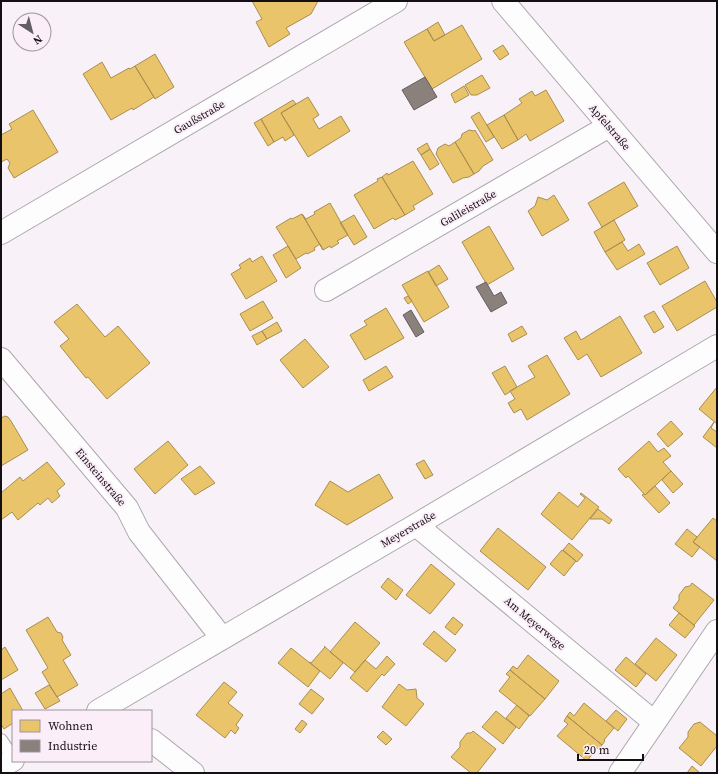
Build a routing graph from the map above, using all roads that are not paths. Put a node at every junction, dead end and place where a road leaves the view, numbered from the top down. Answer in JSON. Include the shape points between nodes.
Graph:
{"nodes":[{"id":1,"x":396,"y":1,"type":"edge"},
{"id":2,"x":503,"y":1,"type":"edge"},
{"id":3,"x":609,"y":126,"type":"junction"},
{"id":4,"x":1,"y":233,"type":"edge"},
{"id":5,"x":717,"y":252,"type":"edge"},
{"id":6,"x":326,"y":290,"type":"dead end"},
{"id":7,"x":717,"y":346,"type":"edge"},
{"id":8,"x":1,"y":359,"type":"edge"},
{"id":9,"x":416,"y":525,"type":"junction"},
{"id":10,"x":717,"y":631,"type":"edge"},
{"id":11,"x":222,"y":638,"type":"junction"},
{"id":12,"x":107,"y":709,"type":"edge"},
{"id":13,"x":654,"y":722,"type":"junction"},
{"id":14,"x":1,"y":740,"type":"edge"},
{"id":15,"x":152,"y":741,"type":"edge"},
{"id":16,"x":12,"y":757,"type":"edge"},
{"id":17,"x":12,"y":760,"type":"edge"},
{"id":18,"x":1,"y":767,"type":"edge"},
{"id":19,"x":193,"y":773,"type":"edge"},
{"id":20,"x":620,"y":773,"type":"edge"}],
"edges":[{"from":1,"to":4,"type":"street","name":"Gaußstraße"},
{"from":2,"to":3,"type":"street","name":"Apfelstraße"},
{"from":3,"to":5,"type":"street","name":"Apfelstraße"},
{"from":3,"to":6,"type":"street","name":"Galileistraße"},
{"from":7,"to":9,"type":"street","name":"Meyerstraße"},
{"from":8,"to":11,"type":"street","name":"Einsteinstraße","via":[[127,508],[139,532]]},
{"from":9,"to":11,"type":"street","name":"Meyerstraße"},
{"from":9,"to":13,"type":"street","name":"Am Meyerwege"},
{"from":10,"to":13,"type":"street"},
{"from":11,"to":12,"type":"street","name":"Meyerstraße"},
{"from":13,"to":20,"type":"street"},
{"from":14,"to":16,"type":"lane"},
{"from":15,"to":19,"type":"street"},
{"from":17,"to":18,"type":"street"}]}
